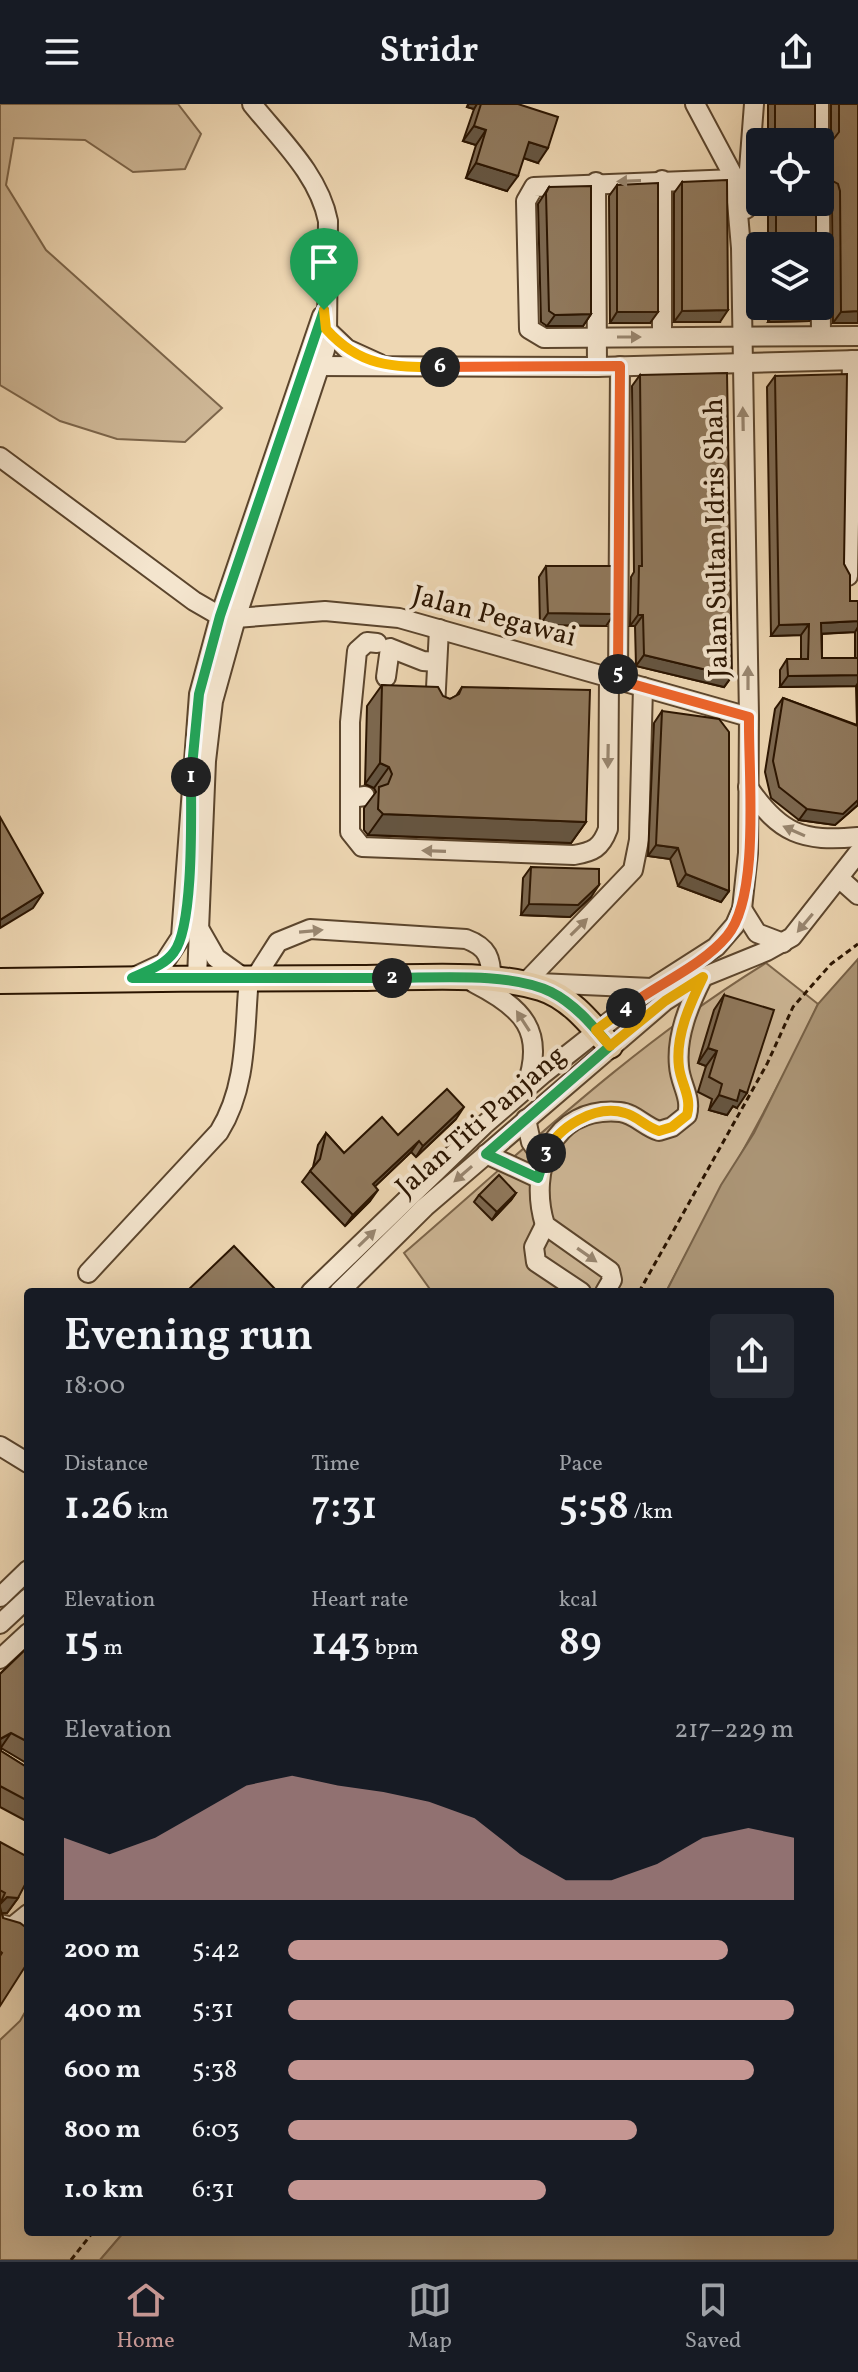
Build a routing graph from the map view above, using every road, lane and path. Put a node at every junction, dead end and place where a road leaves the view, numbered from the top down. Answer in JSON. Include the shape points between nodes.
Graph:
{"nodes":[{"id":1,"x":252,"y":104,"type":"edge"},
{"id":2,"x":695,"y":104,"type":"edge"},
{"id":3,"x":754,"y":104,"type":"edge"},
{"id":4,"x":819,"y":104,"type":"edge"},
{"id":5,"x":753,"y":128,"type":"edge"},
{"id":6,"x":819,"y":128,"type":"edge"},
{"id":7,"x":719,"y":145,"type":"junction"},
{"id":8,"x":746,"y":148,"type":"edge"},
{"id":9,"x":735,"y":179,"type":"junction"},
{"id":10,"x":662,"y":180,"type":"junction"},
{"id":11,"x":596,"y":182,"type":"junction"},
{"id":12,"x":746,"y":206,"type":"edge"},
{"id":13,"x":820,"y":216,"type":"edge"},
{"id":14,"x":741,"y":248,"type":"junction"},
{"id":15,"x":324,"y":310,"type":"junction"},
{"id":16,"x":326,"y":329,"type":"junction"},
{"id":17,"x":821,"y":336,"type":"junction"},
{"id":18,"x":858,"y":336,"type":"edge"},
{"id":19,"x":598,"y":337,"type":"junction"},
{"id":20,"x":662,"y":337,"type":"junction"},
{"id":21,"x":742,"y":337,"type":"junction"},
{"id":22,"x":855,"y":360,"type":"edge"},
{"id":23,"x":742,"y":363,"type":"junction"},
{"id":24,"x":313,"y":366,"type":"junction"},
{"id":25,"x":620,"y":366,"type":"junction"},
{"id":26,"x":388,"y":367,"type":"junction"},
{"id":27,"x":597,"y":367,"type":"junction"},
{"id":28,"x":0,"y":457,"type":"edge"},
{"id":29,"x":848,"y":576,"type":"edge"},
{"id":30,"x":228,"y":617,"type":"junction"},
{"id":31,"x":385,"y":618,"type":"junction"},
{"id":32,"x":439,"y":629,"type":"junction"},
{"id":33,"x":377,"y":643,"type":"junction"},
{"id":34,"x":437,"y":662,"type":"junction"},
{"id":35,"x":614,"y":679,"type":"junction"},
{"id":36,"x":643,"y":687,"type":"junction"},
{"id":37,"x":435,"y":708,"type":"edge"},
{"id":38,"x":749,"y":717,"type":"junction"},
{"id":39,"x":748,"y":787,"type":"junction"},
{"id":40,"x":858,"y":837,"type":"edge"},
{"id":41,"x":855,"y":857,"type":"edge"},
{"id":42,"x":840,"y":879,"type":"junction"},
{"id":43,"x":858,"y":895,"type":"edge"},
{"id":44,"x":742,"y":909,"type":"junction"},
{"id":45,"x":199,"y":927,"type":"junction"},
{"id":46,"x":783,"y":943,"type":"junction"},
{"id":47,"x":858,"y":944,"type":"edge"},
{"id":48,"x":700,"y":969,"type":"junction"},
{"id":49,"x":132,"y":978,"type":"junction"},
{"id":50,"x":197,"y":978,"type":"junction"},
{"id":51,"x":249,"y":978,"type":"junction"},
{"id":52,"x":466,"y":979,"type":"junction"},
{"id":53,"x":0,"y":981,"type":"edge"},
{"id":54,"x":508,"y":982,"type":"junction"},
{"id":55,"x":652,"y":988,"type":"junction"},
{"id":56,"x":603,"y":1038,"type":"junction"},
{"id":57,"x":525,"y":1090,"type":"junction"},
{"id":58,"x":526,"y":1119,"type":"junction"},
{"id":59,"x":486,"y":1154,"type":"junction"},
{"id":60,"x":543,"y":1159,"type":"junction"},
{"id":61,"x":538,"y":1178,"type":"junction"},
{"id":62,"x":545,"y":1225,"type":"junction"},
{"id":63,"x":88,"y":1273,"type":"dead end"},
{"id":64,"x":315,"y":1288,"type":"edge"},
{"id":65,"x":343,"y":1288,"type":"edge"},
{"id":66,"x":575,"y":1288,"type":"edge"},
{"id":67,"x":607,"y":1288,"type":"edge"},
{"id":68,"x":641,"y":1288,"type":"edge"},
{"id":69,"x":0,"y":1446,"type":"edge"},
{"id":70,"x":24,"y":1461,"type":"edge"},
{"id":71,"x":24,"y":1572,"type":"edge"},
{"id":72,"x":4,"y":1585,"type":"edge"},
{"id":73,"x":24,"y":1602,"type":"edge"},
{"id":74,"x":0,"y":1624,"type":"edge"},
{"id":75,"x":24,"y":1637,"type":"edge"},
{"id":76,"x":0,"y":1659,"type":"edge"},
{"id":77,"x":24,"y":1917,"type":"edge"},
{"id":78,"x":0,"y":1924,"type":"edge"},
{"id":79,"x":90,"y":2236,"type":"edge"},
{"id":80,"x":71,"y":2260,"type":"edge"}],
"edges":[{"from":1,"to":15,"type":"street","via":[[305,170],[324,203]]},
{"from":2,"to":7,"type":"street","name":"Jalan Sultan Idris Shah"},
{"from":3,"to":5,"type":"street"},
{"from":4,"to":6,"type":"street"},
{"from":7,"to":8,"type":"street","via":[[735,152]]},
{"from":7,"to":9,"type":"street","name":"Jalan Sultan Idris Shah"},
{"from":9,"to":10,"type":"street"},
{"from":9,"to":14,"type":"street","name":"Jalan Sultan Idris Shah"},
{"from":10,"to":11,"type":"street","one_way":true},
{"from":10,"to":20,"type":"street"},
{"from":11,"to":19,"type":"street"},
{"from":11,"to":19,"type":"street","via":[[542,184],[528,193],[526,291],[527,321],[535,336]]},
{"from":12,"to":14,"type":"street"},
{"from":13,"to":17,"type":"street"},
{"from":14,"to":21,"type":"street","name":"Jalan Sultan Idris Shah"},
{"from":15,"to":16,"type":"street"},
{"from":15,"to":24,"type":"street"},
{"from":16,"to":24,"type":"street"},
{"from":16,"to":26,"type":"street","via":[[347,349]]},
{"from":17,"to":18,"type":"street"},
{"from":17,"to":21,"type":"street"},
{"from":19,"to":20,"type":"street","one_way":true},
{"from":19,"to":27,"type":"street"},
{"from":20,"to":21,"type":"street"},
{"from":21,"to":23,"type":"street","name":"Jalan Sultan Idris Shah"},
{"from":22,"to":23,"type":"street"},
{"from":22,"to":29,"type":"street"},
{"from":23,"to":25,"type":"street"},
{"from":38,"to":23,"type":"street","name":"Jalan Sultan Idris Shah","one_way":true},
{"from":24,"to":26,"type":"street"},
{"from":24,"to":30,"type":"street"},
{"from":25,"to":27,"type":"street"},
{"from":25,"to":35,"type":"street"},
{"from":26,"to":27,"type":"street"},
{"from":28,"to":30,"type":"street","via":[[194,601]]},
{"from":30,"to":31,"type":"street","name":"Jalan Pegawai","via":[[325,611]]},
{"from":30,"to":45,"type":"street","via":[[210,720]]},
{"from":30,"to":49,"type":"street","via":[[199,694],[181,937],[164,963]]},
{"from":31,"to":32,"type":"street","name":"Jalan Pegawai"},
{"from":31,"to":33,"type":"street"},
{"from":32,"to":34,"type":"street"},
{"from":32,"to":35,"type":"street","name":"Jalan Pegawai"},
{"from":33,"to":34,"type":"street","via":[[380,676],[390,648]]},
{"from":35,"to":33,"type":"street","one_way":true,"via":[[608,829],[599,848],[574,855],[362,847],[350,832],[357,797],[350,722],[357,651],[367,642]]},
{"from":34,"to":37,"type":"street"},
{"from":35,"to":36,"type":"street","name":"Jalan Pegawai"},
{"from":36,"to":38,"type":"street","name":"Jalan Pegawai"},
{"from":54,"to":36,"type":"street","one_way":true,"via":[[633,870],[639,840]]},
{"from":38,"to":39,"type":"street","name":"Jalan Sultan Idris Shah"},
{"from":40,"to":39,"type":"street","one_way":true,"via":[[800,836],[770,817]]},
{"from":39,"to":44,"type":"street","name":"Jalan Sultan Idris Shah","via":[[748,872]]},
{"from":41,"to":42,"type":"street","name":"Jalan Titi Panjang"},
{"from":42,"to":43,"type":"street"},
{"from":42,"to":46,"type":"street","name":"Jalan Titi Panjang","one_way":true},
{"from":44,"to":46,"type":"street","via":[[757,933]]},
{"from":44,"to":48,"type":"street","name":"Jalan Sultan Idris Shah"},
{"from":45,"to":50,"type":"street"},
{"from":45,"to":51,"type":"street","via":[[216,958]]},
{"from":46,"to":48,"type":"street","name":"Jalan Titi Panjang"},
{"from":47,"to":68,"type":"path","via":[[831,964],[793,1007],[767,1064]]},
{"from":48,"to":55,"type":"street","name":"Jalan Titi Panjang"},
{"from":48,"to":56,"type":"street","name":"Jalan Titi Panjang","via":[[665,1001]]},
{"from":48,"to":60,"type":"street","via":[[678,1052],[689,1098],[687,1115],[659,1131],[622,1112],[597,1114],[555,1137]]},
{"from":49,"to":50,"type":"main road"},
{"from":49,"to":53,"type":"main road"},
{"from":50,"to":51,"type":"main road"},
{"from":51,"to":52,"type":"main road"},
{"from":51,"to":54,"type":"street","one_way":true,"via":[[278,942],[310,929],[466,939],[487,951]]},
{"from":51,"to":63,"type":"street","via":[[240,1082],[232,1111],[219,1132]]},
{"from":52,"to":54,"type":"main road"},
{"from":57,"to":52,"type":"street","one_way":true,"via":[[535,1053],[528,1027],[502,998]]},
{"from":54,"to":55,"type":"street"},
{"from":54,"to":56,"type":"main road","via":[[553,993]]},
{"from":55,"to":56,"type":"street","name":"Jalan Titi Panjang"},
{"from":56,"to":57,"type":"street","name":"Jalan Titi Panjang"},
{"from":56,"to":58,"type":"street","name":"Jalan Titi Panjang"},
{"from":64,"to":57,"type":"street","name":"Jalan Titi Panjang","one_way":true},
{"from":58,"to":59,"type":"street","name":"Jalan Titi Panjang"},
{"from":58,"to":60,"type":"street","via":[[531,1142]]},
{"from":59,"to":61,"type":"street"},
{"from":59,"to":65,"type":"street","name":"Jalan Titi Panjang","one_way":true},
{"from":60,"to":61,"type":"street"},
{"from":61,"to":62,"type":"street"},
{"from":62,"to":66,"type":"street","via":[[534,1247],[536,1262]]},
{"from":62,"to":67,"type":"street","one_way":true,"via":[[610,1271]]},
{"from":69,"to":70,"type":"street"},
{"from":71,"to":72,"type":"street"},
{"from":73,"to":74,"type":"street"},
{"from":75,"to":76,"type":"street"},
{"from":77,"to":78,"type":"street","via":[[12,1927]]},
{"from":79,"to":80,"type":"path"}]}
